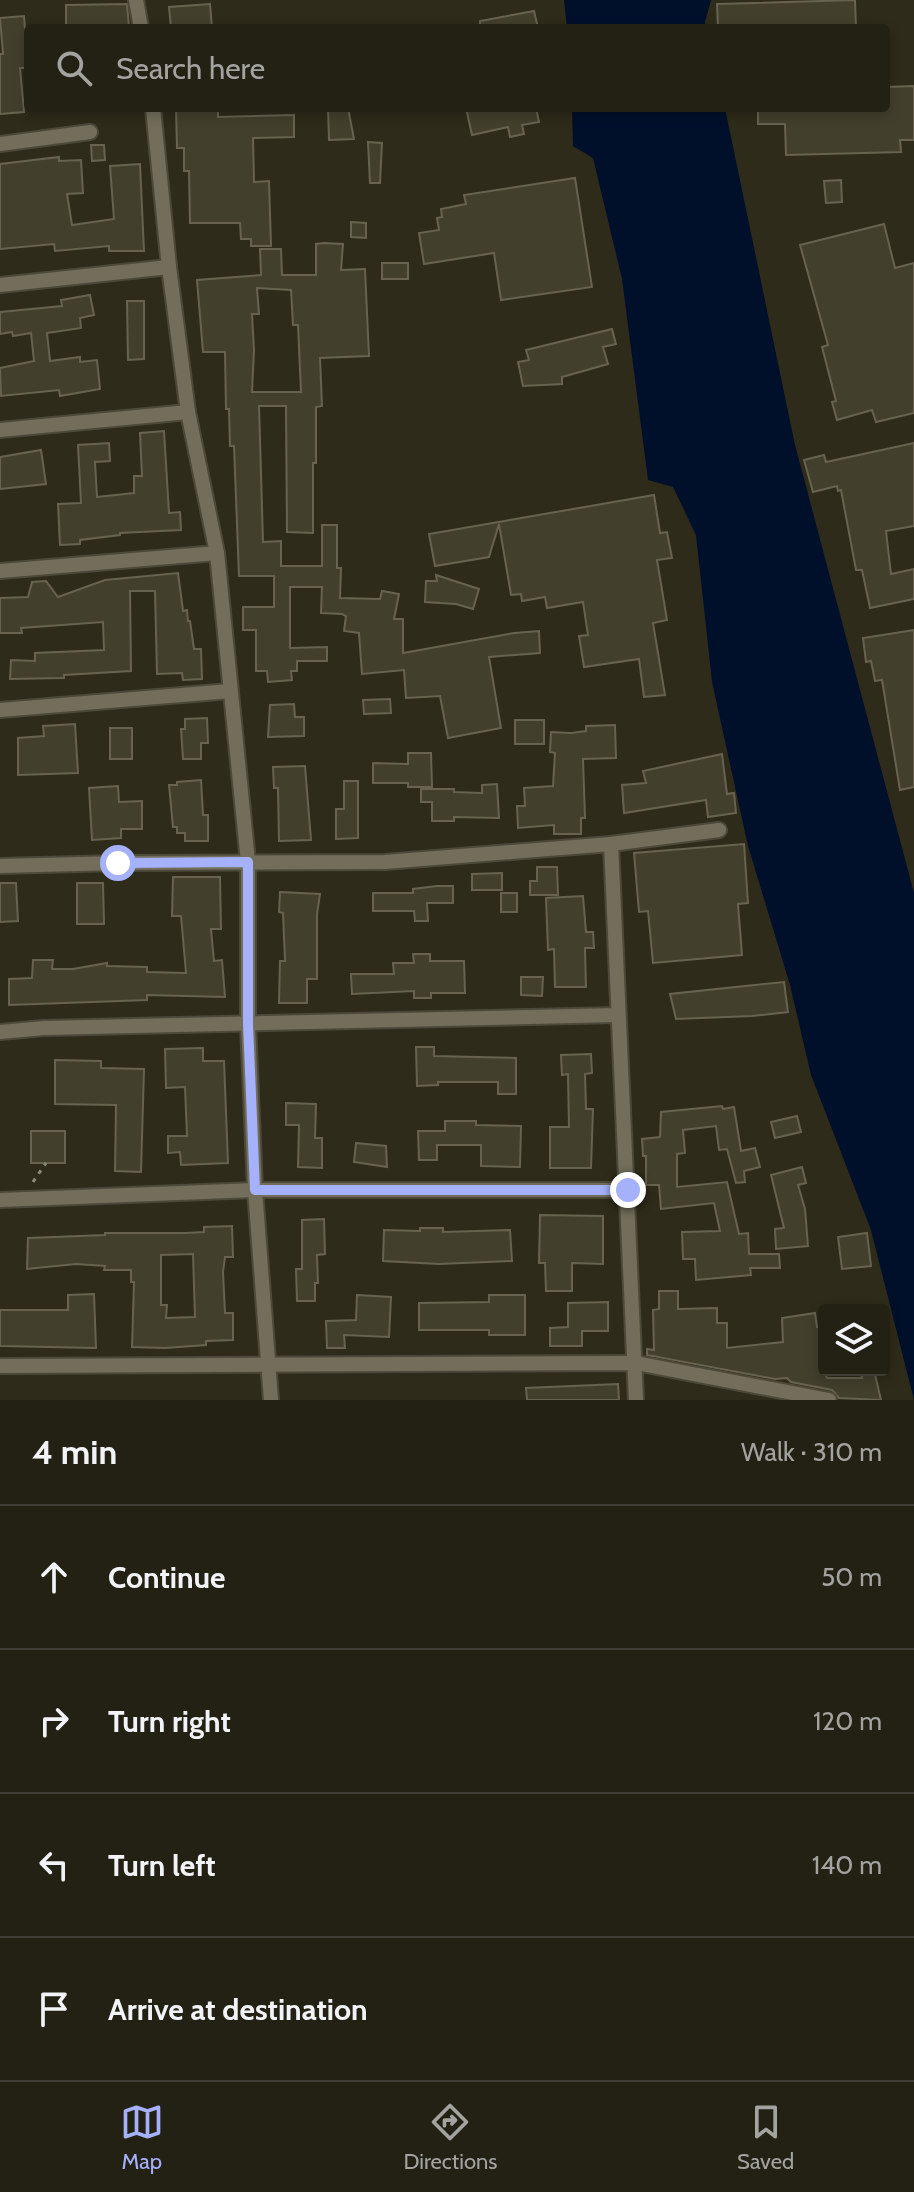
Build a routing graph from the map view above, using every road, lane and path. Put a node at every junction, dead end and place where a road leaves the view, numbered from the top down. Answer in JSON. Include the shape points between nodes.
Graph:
{"nodes":[{"id":1,"x":136,"y":0,"type":"edge"},
{"id":2,"x":140,"y":24,"type":"edge"},
{"id":3,"x":153,"y":112,"type":"edge"},
{"id":4,"x":90,"y":132,"type":"dead end"},
{"id":5,"x":0,"y":144,"type":"edge"},
{"id":6,"x":169,"y":267,"type":"junction"},
{"id":7,"x":0,"y":285,"type":"edge"},
{"id":8,"x":188,"y":412,"type":"junction"},
{"id":9,"x":0,"y":430,"type":"edge"},
{"id":10,"x":217,"y":553,"type":"junction"},
{"id":11,"x":0,"y":571,"type":"edge"},
{"id":12,"x":230,"y":691,"type":"junction"},
{"id":13,"x":0,"y":710,"type":"edge"},
{"id":14,"x":719,"y":830,"type":"dead end"},
{"id":15,"x":611,"y":844,"type":"junction"},
{"id":16,"x":248,"y":862,"type":"junction"},
{"id":17,"x":0,"y":866,"type":"edge"},
{"id":18,"x":618,"y":1015,"type":"junction"},
{"id":19,"x":248,"y":1024,"type":"junction"},
{"id":20,"x":0,"y":1032,"type":"edge"},
{"id":21,"x":46,"y":1163,"type":"dead end"},
{"id":22,"x":255,"y":1190,"type":"junction"},
{"id":23,"x":628,"y":1190,"type":"junction"},
{"id":24,"x":20,"y":1197,"type":"junction"},
{"id":25,"x":0,"y":1200,"type":"edge"},
{"id":26,"x":269,"y":1363,"type":"junction"},
{"id":27,"x":636,"y":1363,"type":"junction"},
{"id":28,"x":0,"y":1366,"type":"edge"},
{"id":29,"x":271,"y":1400,"type":"edge"},
{"id":30,"x":636,"y":1400,"type":"edge"},
{"id":31,"x":829,"y":1400,"type":"edge"}],
"edges":[{"from":1,"to":2,"type":"street"},
{"from":3,"to":6,"type":"street"},
{"from":4,"to":5,"type":"street"},
{"from":6,"to":7,"type":"street"},
{"from":6,"to":8,"type":"street"},
{"from":8,"to":9,"type":"street"},
{"from":8,"to":10,"type":"street"},
{"from":10,"to":11,"type":"street"},
{"from":10,"to":12,"type":"street"},
{"from":12,"to":13,"type":"street"},
{"from":12,"to":16,"type":"street"},
{"from":14,"to":15,"type":"street"},
{"from":15,"to":16,"type":"street","via":[[385,862]]},
{"from":15,"to":18,"type":"street"},
{"from":16,"to":17,"type":"street"},
{"from":16,"to":19,"type":"street"},
{"from":18,"to":19,"type":"street"},
{"from":18,"to":23,"type":"street"},
{"from":19,"to":20,"type":"street"},
{"from":19,"to":22,"type":"street"},
{"from":21,"to":24,"type":"path"},
{"from":22,"to":23,"type":"street"},
{"from":22,"to":24,"type":"street"},
{"from":22,"to":26,"type":"street"},
{"from":23,"to":27,"type":"street"},
{"from":24,"to":25,"type":"street"},
{"from":26,"to":27,"type":"street"},
{"from":26,"to":28,"type":"street"},
{"from":26,"to":29,"type":"street"},
{"from":27,"to":30,"type":"street"},
{"from":27,"to":31,"type":"street"}]}
